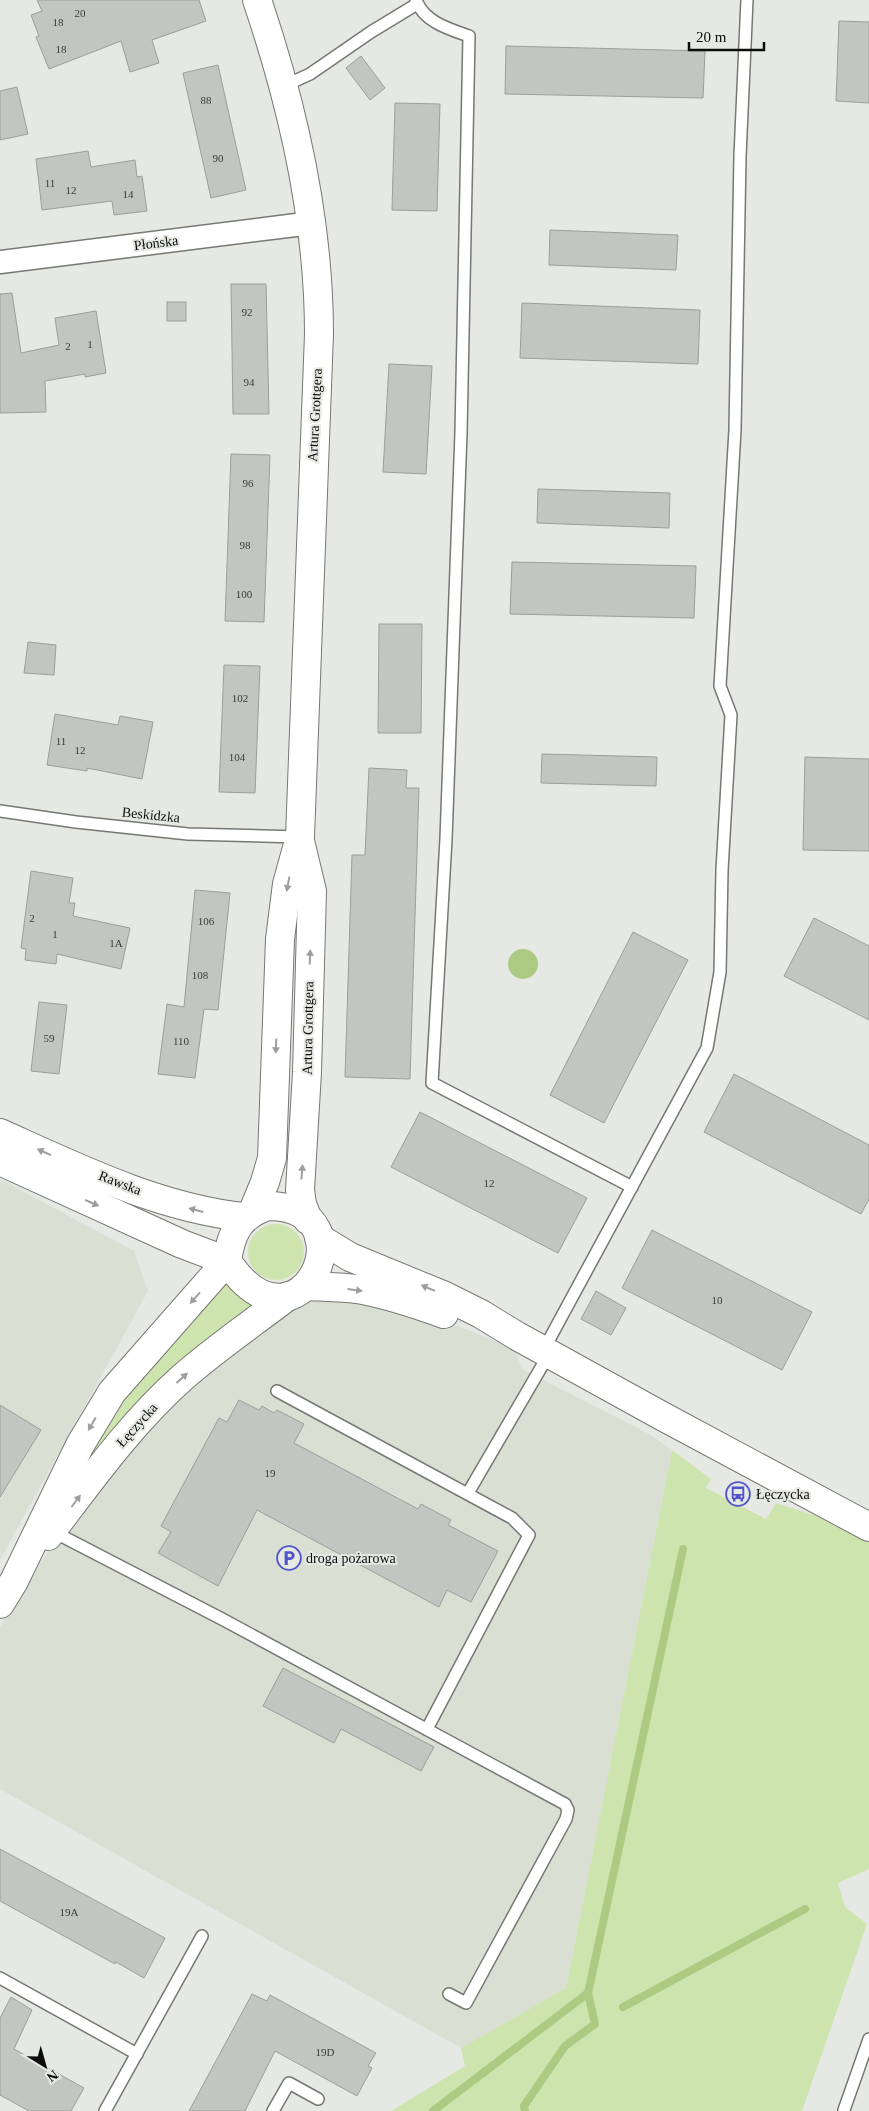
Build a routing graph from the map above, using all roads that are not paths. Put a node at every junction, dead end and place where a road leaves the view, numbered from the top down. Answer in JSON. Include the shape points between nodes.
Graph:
{"nodes":[{"id":1,"x":257,"y":0,"type":"edge"},
{"id":2,"x":747,"y":0,"type":"edge"},
{"id":3,"x":416,"y":2,"type":"edge"},
{"id":4,"x":284,"y":86,"type":"junction"},
{"id":5,"x":312,"y":223,"type":"junction"},
{"id":6,"x":0,"y":262,"type":"edge"},
{"id":7,"x":0,"y":811,"type":"edge"},
{"id":8,"x":300,"y":837,"type":"junction"},
{"id":9,"x":0,"y":1133,"type":"edge"},
{"id":10,"x":0,"y":1161,"type":"edge"},
{"id":11,"x":632,"y":1186,"type":"junction"},
{"id":12,"x":249,"y":1214,"type":"junction"},
{"id":13,"x":314,"y":1229,"type":"junction"},
{"id":14,"x":227,"y":1262,"type":"junction"},
{"id":15,"x":297,"y":1291,"type":"junction"},
{"id":16,"x":517,"y":1336,"type":"junction"},
{"id":17,"x":546,"y":1352,"type":"junction"},
{"id":18,"x":277,"y":1391,"type":"dead end"},
{"id":19,"x":468,"y":1493,"type":"junction"},
{"id":20,"x":869,"y":1526,"type":"edge"},
{"id":21,"x":52,"y":1531,"type":"junction"},
{"id":22,"x":14,"y":1581,"type":"junction"},
{"id":23,"x":0,"y":1604,"type":"edge"},
{"id":24,"x":427,"y":1729,"type":"junction"},
{"id":25,"x":202,"y":1936,"type":"dead end"},
{"id":26,"x":0,"y":1978,"type":"edge"},
{"id":27,"x":449,"y":1994,"type":"dead end"},
{"id":28,"x":869,"y":2038,"type":"edge"},
{"id":29,"x":137,"y":2054,"type":"junction"},
{"id":30,"x":318,"y":2099,"type":"dead end"},
{"id":31,"x":844,"y":2110,"type":"edge"},
{"id":32,"x":105,"y":2111,"type":"edge"},
{"id":33,"x":273,"y":2111,"type":"edge"}],
"edges":[{"from":1,"to":4,"type":"main road","name":"Artura Grottgera"},
{"from":2,"to":11,"type":"lane","via":[[740,156],[735,430],[720,686],[731,715],[720,972],[707,1048]]},
{"from":3,"to":4,"type":"lane","via":[[310,74]]},
{"from":3,"to":11,"type":"lane","via":[[437,24],[469,36],[462,433],[446,839],[432,1082]]},
{"from":4,"to":5,"type":"main road","name":"Artura Grottgera"},
{"from":5,"to":6,"type":"street","name":"Płońska"},
{"from":5,"to":8,"type":"main road","name":"Artura Grottgera","via":[[317,262],[319,334]]},
{"from":7,"to":8,"type":"lane","name":"Beskidzka","via":[[188,834]]},
{"from":8,"to":12,"type":"main road","name":"Artura Grottgera","one_way":true,"via":[[287,884],[280,939],[272,1158],[265,1182]]},
{"from":13,"to":8,"type":"main road","name":"Artura Grottgera","one_way":true,"via":[[302,1204],[300,1190],[312,891]]},
{"from":12,"to":9,"type":"main road","name":"Rawska","one_way":true,"via":[[209,1213],[172,1202]]},
{"from":10,"to":14,"type":"main road","name":"Rawska","one_way":true},
{"from":11,"to":17,"type":"lane"},
{"from":12,"to":13,"type":"main road","via":[[267,1206],[282,1206],[296,1211]]},
{"from":12,"to":14,"type":"main road","via":[[231,1243]]},
{"from":13,"to":15,"type":"main road","via":[[321,1251],[320,1264],[315,1276]]},
{"from":16,"to":13,"type":"main road","one_way":true,"via":[[445,1296],[365,1264]]},
{"from":14,"to":15,"type":"main road","via":[[237,1276],[257,1292],[271,1298]]},
{"from":14,"to":22,"type":"main road","name":"Łęczycka","one_way":true,"via":[[112,1392],[80,1445]]},
{"from":15,"to":16,"type":"main road","one_way":true,"via":[[357,1289],[408,1301]]},
{"from":21,"to":15,"type":"main road","name":"Łęczycka","one_way":true,"via":[[108,1458],[182,1377]]},
{"from":16,"to":17,"type":"main road"},
{"from":17,"to":19,"type":"lane"},
{"from":17,"to":20,"type":"main road"},
{"from":18,"to":19,"type":"lane"},
{"from":19,"to":24,"type":"lane","via":[[512,1518],[528,1535]]},
{"from":21,"to":22,"type":"main road","name":"Łęczycka"},
{"from":21,"to":24,"type":"lane"},
{"from":22,"to":23,"type":"main road","name":"Łęczycka"},
{"from":24,"to":27,"type":"lane","via":[[557,1798],[568,1810],[466,2003]]},
{"from":25,"to":29,"type":"lane"},
{"from":26,"to":29,"type":"lane"},
{"from":28,"to":31,"type":"lane"},
{"from":29,"to":32,"type":"lane"},
{"from":30,"to":33,"type":"lane","via":[[289,2083]]}]}
